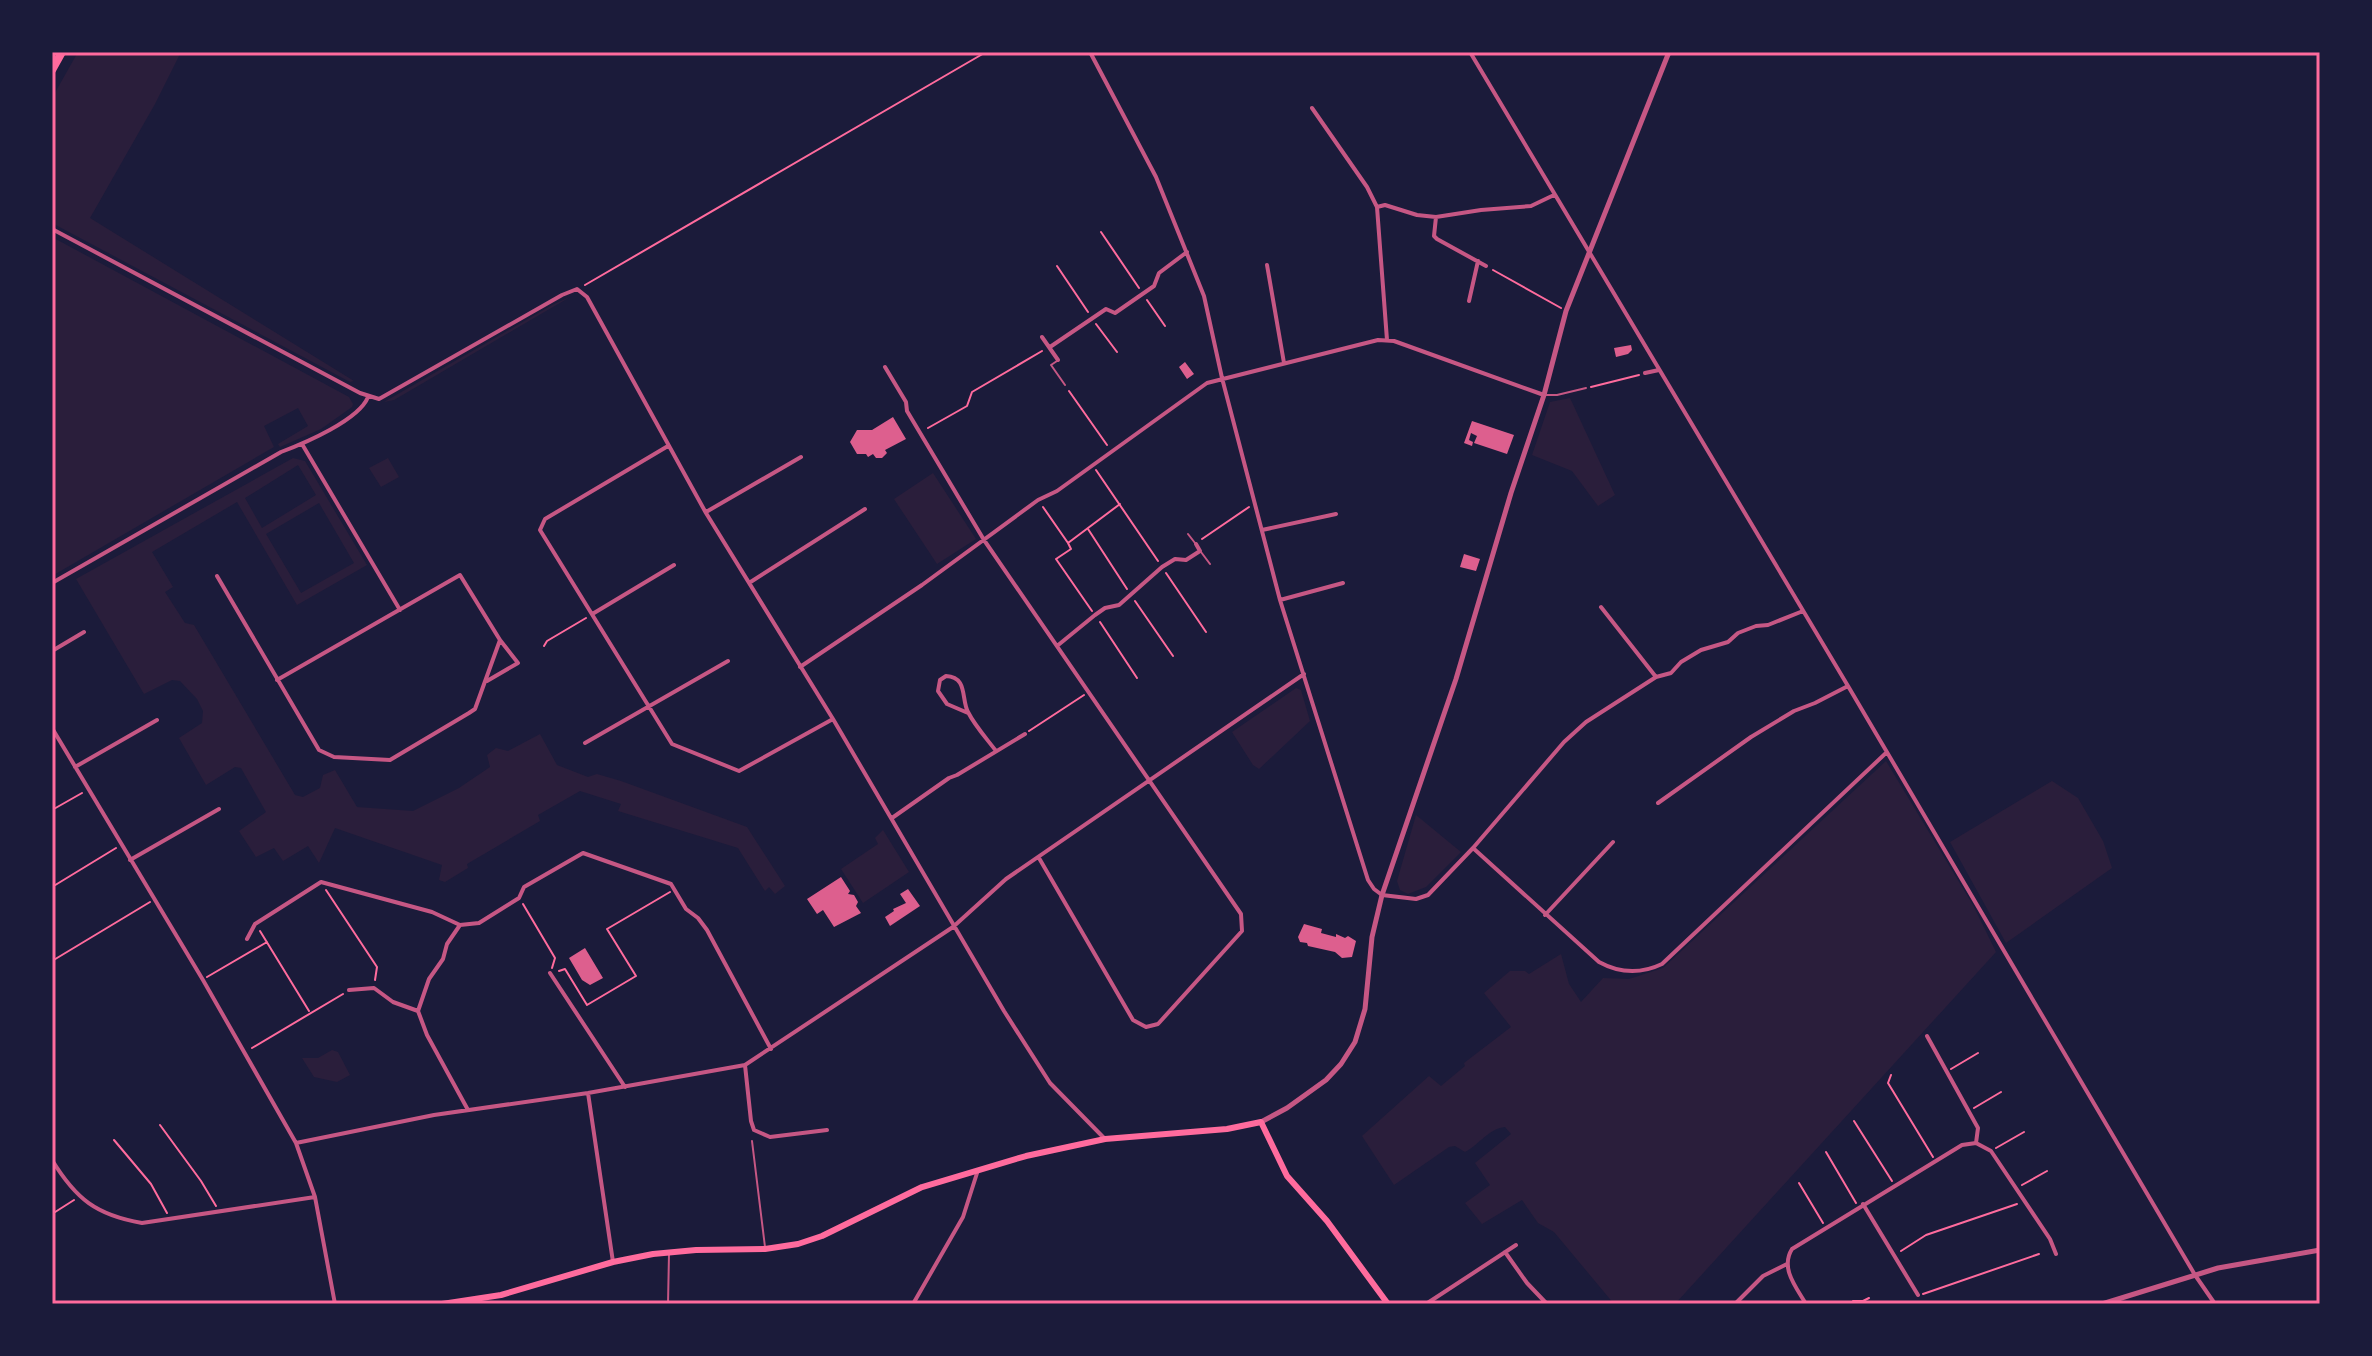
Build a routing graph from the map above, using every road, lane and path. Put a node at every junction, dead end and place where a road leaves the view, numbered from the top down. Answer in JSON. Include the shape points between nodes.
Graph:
{"nodes":[{"id":1,"x":62,"y":52,"type":"edge"},
{"id":2,"x":986,"y":52,"type":"edge"},
{"id":3,"x":1090,"y":52,"type":"edge"},
{"id":4,"x":1470,"y":52,"type":"edge"},
{"id":5,"x":1669,"y":52,"type":"edge"},
{"id":6,"x":52,"y":70,"type":"edge"},
{"id":7,"x":1312,"y":108,"type":"dead end"},
{"id":8,"x":1554,"y":195,"type":"junction"},
{"id":9,"x":1377,"y":207,"type":"junction"},
{"id":10,"x":1436,"y":217,"type":"junction"},
{"id":11,"x":52,"y":229,"type":"edge"},
{"id":12,"x":1101,"y":232,"type":"dead end"},
{"id":13,"x":1589,"y":251,"type":"junction"},
{"id":14,"x":1187,"y":252,"type":"junction"},
{"id":15,"x":1478,"y":261,"type":"junction"},
{"id":16,"x":1267,"y":265,"type":"dead end"},
{"id":17,"x":1057,"y":266,"type":"dead end"},
{"id":18,"x":1486,"y":266,"type":"joint"},
{"id":19,"x":577,"y":289,"type":"junction"},
{"id":20,"x":1143,"y":294,"type":"junction"},
{"id":21,"x":1469,"y":301,"type":"dead end"},
{"id":22,"x":1566,"y":311,"type":"junction"},
{"id":23,"x":1092,"y":318,"type":"junction"},
{"id":24,"x":1165,"y":326,"type":"dead end"},
{"id":25,"x":1042,"y":337,"type":"dead end"},
{"id":26,"x":1387,"y":340,"type":"junction"},
{"id":27,"x":1050,"y":347,"type":"junction"},
{"id":28,"x":1117,"y":352,"type":"dead end"},
{"id":29,"x":1058,"y":360,"type":"joint"},
{"id":30,"x":1284,"y":363,"type":"junction"},
{"id":31,"x":885,"y":367,"type":"dead end"},
{"id":32,"x":1660,"y":370,"type":"junction"},
{"id":33,"x":1645,"y":373,"type":"joint"},
{"id":34,"x":1222,"y":378,"type":"junction"},
{"id":35,"x":1065,"y":385,"type":"joint"},
{"id":36,"x":1586,"y":388,"type":"joint"},
{"id":37,"x":1544,"y":395,"type":"junction"},
{"id":38,"x":368,"y":397,"type":"junction"},
{"id":39,"x":920,"y":433,"type":"junction"},
{"id":40,"x":302,"y":444,"type":"junction"},
{"id":41,"x":668,"y":446,"type":"junction"},
{"id":42,"x":1112,"y":453,"type":"junction"},
{"id":43,"x":801,"y":457,"type":"dead end"},
{"id":44,"x":1093,"y":466,"type":"junction"},
{"id":45,"x":1038,"y":500,"type":"junction"},
{"id":46,"x":1120,"y":504,"type":"junction"},
{"id":47,"x":1254,"y":504,"type":"junction"},
{"id":48,"x":865,"y":509,"type":"dead end"},
{"id":49,"x":706,"y":513,"type":"junction"},
{"id":50,"x":1336,"y":514,"type":"dead end"},
{"id":51,"x":1088,"y":529,"type":"junction"},
{"id":52,"x":1262,"y":530,"type":"junction"},
{"id":53,"x":1188,"y":534,"type":"dead end"},
{"id":54,"x":984,"y":540,"type":"junction"},
{"id":55,"x":1068,"y":543,"type":"junction"},
{"id":56,"x":1196,"y":544,"type":"junction"},
{"id":57,"x":1200,"y":551,"type":"junction"},
{"id":58,"x":1210,"y":564,"type":"dead end"},
{"id":59,"x":674,"y":565,"type":"dead end"},
{"id":60,"x":1162,"y":567,"type":"junction"},
{"id":61,"x":217,"y":576,"type":"dead end"},
{"id":62,"x":52,"y":583,"type":"edge"},
{"id":63,"x":749,"y":583,"type":"junction"},
{"id":64,"x":1343,"y":583,"type":"dead end"},
{"id":65,"x":1131,"y":596,"type":"junction"},
{"id":66,"x":1280,"y":600,"type":"junction"},
{"id":67,"x":1601,"y":607,"type":"dead end"},
{"id":68,"x":400,"y":610,"type":"junction"},
{"id":69,"x":1803,"y":611,"type":"junction"},
{"id":70,"x":594,"y":614,"type":"junction"},
{"id":71,"x":1095,"y":615,"type":"junction"},
{"id":72,"x":84,"y":632,"type":"dead end"},
{"id":73,"x":1206,"y":632,"type":"dead end"},
{"id":74,"x":500,"y":640,"type":"junction"},
{"id":75,"x":544,"y":646,"type":"dead end"},
{"id":76,"x":1057,"y":646,"type":"junction"},
{"id":77,"x":52,"y":651,"type":"edge"},
{"id":78,"x":1173,"y":656,"type":"dead end"},
{"id":79,"x":728,"y":661,"type":"dead end"},
{"id":80,"x":800,"y":667,"type":"junction"},
{"id":81,"x":1304,"y":674,"type":"junction"},
{"id":82,"x":1656,"y":677,"type":"junction"},
{"id":83,"x":1137,"y":678,"type":"dead end"},
{"id":84,"x":277,"y":680,"type":"junction"},
{"id":85,"x":487,"y":681,"type":"junction"},
{"id":86,"x":1848,"y":686,"type":"junction"},
{"id":87,"x":1088,"y":692,"type":"junction"},
{"id":88,"x":648,"y":705,"type":"junction"},
{"id":89,"x":968,"y":713,"type":"junction"},
{"id":90,"x":833,"y":719,"type":"junction"},
{"id":91,"x":157,"y":720,"type":"dead end"},
{"id":92,"x":52,"y":728,"type":"edge"},
{"id":93,"x":1025,"y":734,"type":"joint"},
{"id":94,"x":585,"y":743,"type":"dead end"},
{"id":95,"x":996,"y":751,"type":"junction"},
{"id":96,"x":1887,"y":752,"type":"junction"},
{"id":97,"x":75,"y":767,"type":"junction"},
{"id":98,"x":1149,"y":780,"type":"junction"},
{"id":99,"x":87,"y":790,"type":"junction"},
{"id":100,"x":1658,"y":803,"type":"dead end"},
{"id":101,"x":219,"y":809,"type":"dead end"},
{"id":102,"x":52,"y":810,"type":"edge"},
{"id":103,"x":892,"y":818,"type":"junction"},
{"id":104,"x":1613,"y":842,"type":"dead end"},
{"id":105,"x":121,"y":846,"type":"junction"},
{"id":106,"x":1473,"y":848,"type":"junction"},
{"id":107,"x":1039,"y":858,"type":"junction"},
{"id":108,"x":130,"y":860,"type":"junction"},
{"id":109,"x":321,"y":882,"type":"junction"},
{"id":110,"x":52,"y":887,"type":"edge"},
{"id":111,"x":674,"y":890,"type":"junction"},
{"id":112,"x":1382,"y":895,"type":"junction"},
{"id":113,"x":519,"y":898,"type":"junction"},
{"id":114,"x":154,"y":900,"type":"junction"},
{"id":115,"x":1545,"y":915,"type":"junction"},
{"id":116,"x":255,"y":924,"type":"junction"},
{"id":117,"x":460,"y":925,"type":"junction"},
{"id":118,"x":953,"y":927,"type":"junction"},
{"id":119,"x":247,"y":939,"type":"dead end"},
{"id":120,"x":267,"y":942,"type":"junction"},
{"id":121,"x":52,"y":961,"type":"edge"},
{"id":122,"x":550,"y":973,"type":"junction"},
{"id":123,"x":203,"y":980,"type":"junction"},
{"id":124,"x":374,"y":988,"type":"junction"},
{"id":125,"x":349,"y":990,"type":"joint"},
{"id":126,"x":418,"y":1011,"type":"junction"},
{"id":127,"x":310,"y":1012,"type":"junction"},
{"id":128,"x":1927,"y":1036,"type":"dead end"},
{"id":129,"x":771,"y":1049,"type":"junction"},
{"id":130,"x":244,"y":1053,"type":"junction"},
{"id":131,"x":1978,"y":1053,"type":"dead end"},
{"id":132,"x":745,"y":1065,"type":"junction"},
{"id":133,"x":1947,"y":1072,"type":"junction"},
{"id":134,"x":1891,"y":1075,"type":"dead end"},
{"id":135,"x":625,"y":1087,"type":"junction"},
{"id":136,"x":2001,"y":1092,"type":"dead end"},
{"id":137,"x":588,"y":1093,"type":"junction"},
{"id":138,"x":468,"y":1110,"type":"junction"},
{"id":139,"x":1970,"y":1111,"type":"junction"},
{"id":140,"x":1854,"y":1121,"type":"dead end"},
{"id":141,"x":1261,"y":1122,"type":"junction"},
{"id":142,"x":160,"y":1125,"type":"dead end"},
{"id":143,"x":827,"y":1130,"type":"dead end"},
{"id":144,"x":2024,"y":1132,"type":"dead end"},
{"id":145,"x":1105,"y":1139,"type":"junction"},
{"id":146,"x":114,"y":1140,"type":"dead end"},
{"id":147,"x":752,"y":1141,"type":"dead end"},
{"id":148,"x":296,"y":1143,"type":"junction"},
{"id":149,"x":1976,"y":1143,"type":"junction"},
{"id":150,"x":1991,"y":1151,"type":"junction"},
{"id":151,"x":1826,"y":1152,"type":"dead end"},
{"id":152,"x":52,"y":1160,"type":"edge"},
{"id":153,"x":1936,"y":1161,"type":"junction"},
{"id":154,"x":978,"y":1169,"type":"junction"},
{"id":155,"x":2047,"y":1171,"type":"dead end"},
{"id":156,"x":1799,"y":1183,"type":"dead end"},
{"id":157,"x":1895,"y":1186,"type":"junction"},
{"id":158,"x":2017,"y":1188,"type":"junction"},
{"id":159,"x":78,"y":1197,"type":"junction"},
{"id":160,"x":315,"y":1197,"type":"junction"},
{"id":161,"x":2026,"y":1201,"type":"junction"},
{"id":162,"x":1860,"y":1205,"type":"junction"},
{"id":163,"x":220,"y":1212,"type":"junction"},
{"id":164,"x":52,"y":1214,"type":"edge"},
{"id":165,"x":170,"y":1219,"type":"junction"},
{"id":166,"x":1825,"y":1227,"type":"junction"},
{"id":167,"x":1516,"y":1245,"type":"dead end"},
{"id":168,"x":765,"y":1249,"type":"junction"},
{"id":169,"x":2320,"y":1250,"type":"edge"},
{"id":170,"x":669,"y":1252,"type":"junction"},
{"id":171,"x":1505,"y":1252,"type":"junction"},
{"id":172,"x":2039,"y":1254,"type":"dead end"},
{"id":173,"x":2056,"y":1254,"type":"dead end"},
{"id":174,"x":1894,"y":1256,"type":"junction"},
{"id":175,"x":613,"y":1262,"type":"junction"},
{"id":176,"x":1787,"y":1264,"type":"junction"},
{"id":177,"x":2195,"y":1275,"type":"junction"},
{"id":178,"x":1918,"y":1295,"type":"joint"},
{"id":179,"x":1869,"y":1298,"type":"dead end"},
{"id":180,"x":1853,"y":1301,"type":"dead end"},
{"id":181,"x":335,"y":1304,"type":"edge"},
{"id":182,"x":442,"y":1304,"type":"edge"},
{"id":183,"x":668,"y":1304,"type":"edge"},
{"id":184,"x":913,"y":1304,"type":"edge"},
{"id":185,"x":1388,"y":1304,"type":"edge"},
{"id":186,"x":1426,"y":1304,"type":"edge"},
{"id":187,"x":1547,"y":1304,"type":"edge"},
{"id":188,"x":1735,"y":1304,"type":"edge"},
{"id":189,"x":1806,"y":1304,"type":"edge"},
{"id":190,"x":2102,"y":1304,"type":"edge"},
{"id":191,"x":2215,"y":1304,"type":"edge"}],
"edges":[{"from":1,"to":6,"type":"highway"},
{"from":2,"to":19,"type":"path"},
{"from":3,"to":14,"type":"street","via":[[1156,177]]},
{"from":4,"to":8,"type":"street"},
{"from":5,"to":13,"type":"street"},
{"from":7,"to":9,"type":"street"},
{"from":8,"to":10,"type":"street","via":[[1531,206]]},
{"from":8,"to":13,"type":"street"},
{"from":9,"to":10,"type":"street"},
{"from":9,"to":26,"type":"street"},
{"from":10,"to":15,"type":"street","via":[[1434,236]]},
{"from":11,"to":38,"type":"street"},
{"from":12,"to":20,"type":"path"},
{"from":13,"to":22,"type":"street"},
{"from":13,"to":32,"type":"street"},
{"from":14,"to":20,"type":"street","via":[[1159,273]]},
{"from":14,"to":34,"type":"street","via":[[1204,296]]},
{"from":15,"to":18,"type":"street"},
{"from":15,"to":21,"type":"street"},
{"from":16,"to":30,"type":"street"},
{"from":17,"to":23,"type":"path"},
{"from":18,"to":22,"type":"path"},
{"from":19,"to":38,"type":"street","via":[[385,398]]},
{"from":19,"to":41,"type":"street","via":[[587,297]]},
{"from":20,"to":23,"type":"street","via":[[1115,313],[1106,309]]},
{"from":20,"to":24,"type":"path"},
{"from":22,"to":37,"type":"street"},
{"from":23,"to":27,"type":"street"},
{"from":23,"to":28,"type":"path"},
{"from":25,"to":27,"type":"street"},
{"from":26,"to":30,"type":"street"},
{"from":26,"to":37,"type":"street"},
{"from":27,"to":29,"type":"street"},
{"from":27,"to":39,"type":"path","via":[[972,392],[967,406]]},
{"from":29,"to":35,"type":"lane","via":[[1051,365]]},
{"from":30,"to":34,"type":"street"},
{"from":31,"to":39,"type":"street"},
{"from":32,"to":33,"type":"street"},
{"from":32,"to":69,"type":"street"},
{"from":33,"to":36,"type":"path"},
{"from":34,"to":42,"type":"street","via":[[1207,383]]},
{"from":34,"to":47,"type":"street"},
{"from":35,"to":42,"type":"path"},
{"from":36,"to":37,"type":"lane"},
{"from":37,"to":112,"type":"street"},
{"from":38,"to":40,"type":"street","via":[[361,410]]},
{"from":39,"to":54,"type":"street"},
{"from":40,"to":62,"type":"street"},
{"from":40,"to":68,"type":"street"},
{"from":41,"to":49,"type":"street"},
{"from":41,"to":70,"type":"street","via":[[545,519],[540,530]]},
{"from":42,"to":44,"type":"street"},
{"from":43,"to":49,"type":"street"},
{"from":44,"to":45,"type":"street"},
{"from":44,"to":46,"type":"path"},
{"from":45,"to":54,"type":"street"},
{"from":45,"to":55,"type":"path"},
{"from":46,"to":51,"type":"path"},
{"from":46,"to":60,"type":"path"},
{"from":47,"to":52,"type":"street"},
{"from":47,"to":56,"type":"path"},
{"from":48,"to":63,"type":"street"},
{"from":49,"to":63,"type":"street"},
{"from":50,"to":52,"type":"street"},
{"from":51,"to":55,"type":"path"},
{"from":51,"to":65,"type":"path"},
{"from":52,"to":66,"type":"street"},
{"from":53,"to":56,"type":"lane"},
{"from":54,"to":76,"type":"street"},
{"from":54,"to":80,"type":"street"},
{"from":55,"to":71,"type":"path","via":[[1071,549],[1056,559]]},
{"from":56,"to":57,"type":"street"},
{"from":57,"to":58,"type":"lane"},
{"from":57,"to":60,"type":"street"},
{"from":59,"to":70,"type":"street"},
{"from":60,"to":65,"type":"street"},
{"from":60,"to":73,"type":"path"},
{"from":61,"to":84,"type":"street"},
{"from":63,"to":80,"type":"street"},
{"from":64,"to":66,"type":"street"},
{"from":65,"to":71,"type":"street"},
{"from":65,"to":78,"type":"path"},
{"from":66,"to":81,"type":"street"},
{"from":67,"to":82,"type":"street"},
{"from":68,"to":74,"type":"street","via":[[460,575]]},
{"from":68,"to":84,"type":"street"},
{"from":69,"to":82,"type":"street","via":[[1738,633]]},
{"from":69,"to":86,"type":"street"},
{"from":70,"to":75,"type":"path"},
{"from":70,"to":88,"type":"street"},
{"from":71,"to":76,"type":"street"},
{"from":71,"to":83,"type":"path"},
{"from":72,"to":77,"type":"street"},
{"from":74,"to":85,"type":"street"},
{"from":74,"to":85,"type":"street","via":[[518,663]]},
{"from":76,"to":87,"type":"street"},
{"from":79,"to":88,"type":"street"},
{"from":80,"to":90,"type":"street"},
{"from":81,"to":98,"type":"street"},
{"from":81,"to":112,"type":"street","via":[[1368,880]]},
{"from":82,"to":106,"type":"street","via":[[1608,706],[1564,742]]},
{"from":84,"to":85,"type":"street","via":[[319,750],[334,757],[390,760],[475,709]]},
{"from":86,"to":96,"type":"street"},
{"from":86,"to":100,"type":"street","via":[[1751,737]]},
{"from":87,"to":93,"type":"path"},
{"from":87,"to":98,"type":"street"},
{"from":88,"to":90,"type":"street","via":[[672,744],[739,771]]},
{"from":88,"to":94,"type":"street"},
{"from":89,"to":89,"type":"street","via":[[957,680],[940,680],[938,691],[947,704]]},
{"from":89,"to":95,"type":"street"},
{"from":90,"to":103,"type":"street"},
{"from":91,"to":97,"type":"street"},
{"from":92,"to":97,"type":"street"},
{"from":93,"to":95,"type":"street"},
{"from":95,"to":103,"type":"street"},
{"from":96,"to":115,"type":"street","via":[[1654,968],[1610,968]]},
{"from":96,"to":177,"type":"street"},
{"from":97,"to":99,"type":"street"},
{"from":98,"to":107,"type":"street"},
{"from":98,"to":107,"type":"street","via":[[1242,922],[1242,931],[1158,1024],[1146,1027],[1133,1020]]},
{"from":99,"to":102,"type":"path"},
{"from":99,"to":105,"type":"street"},
{"from":101,"to":108,"type":"street"},
{"from":103,"to":118,"type":"street"},
{"from":104,"to":115,"type":"street"},
{"from":105,"to":108,"type":"street"},
{"from":105,"to":110,"type":"path"},
{"from":106,"to":112,"type":"street","via":[[1428,895]]},
{"from":106,"to":115,"type":"street"},
{"from":107,"to":118,"type":"street"},
{"from":108,"to":114,"type":"street"},
{"from":109,"to":116,"type":"street"},
{"from":109,"to":117,"type":"street","via":[[432,912]]},
{"from":109,"to":124,"type":"path","via":[[377,967]]},
{"from":111,"to":113,"type":"street","via":[[671,884],[583,853],[524,887]]},
{"from":111,"to":122,"type":"path","via":[[607,929],[636,976],[587,1005],[565,969]]},
{"from":111,"to":129,"type":"street","via":[[707,930]]},
{"from":112,"to":141,"type":"street","via":[[1355,1042],[1326,1080]]},
{"from":113,"to":117,"type":"street","via":[[479,923]]},
{"from":113,"to":122,"type":"path","via":[[555,958]]},
{"from":114,"to":121,"type":"path"},
{"from":114,"to":123,"type":"street"},
{"from":116,"to":119,"type":"street"},
{"from":116,"to":120,"type":"path"},
{"from":117,"to":126,"type":"street","via":[[429,979]]},
{"from":118,"to":129,"type":"street"},
{"from":118,"to":145,"type":"street","via":[[1050,1083]]},
{"from":120,"to":123,"type":"path"},
{"from":120,"to":127,"type":"path"},
{"from":122,"to":135,"type":"street"},
{"from":123,"to":130,"type":"street"},
{"from":124,"to":125,"type":"street"},
{"from":124,"to":126,"type":"street"},
{"from":125,"to":127,"type":"path"},
{"from":126,"to":138,"type":"street"},
{"from":127,"to":130,"type":"path"},
{"from":128,"to":133,"type":"street"},
{"from":129,"to":132,"type":"street"},
{"from":130,"to":148,"type":"street"},
{"from":131,"to":133,"type":"path"},
{"from":132,"to":135,"type":"street"},
{"from":132,"to":143,"type":"street","via":[[754,1130],[770,1137]]},
{"from":133,"to":139,"type":"street"},
{"from":134,"to":153,"type":"path","via":[[1888,1083]]},
{"from":135,"to":137,"type":"street"},
{"from":136,"to":139,"type":"path"},
{"from":137,"to":138,"type":"street"},
{"from":137,"to":175,"type":"street"},
{"from":138,"to":148,"type":"street"},
{"from":139,"to":149,"type":"street","via":[[1978,1128]]},
{"from":140,"to":157,"type":"path"},
{"from":141,"to":145,"type":"main road"},
{"from":141,"to":185,"type":"main road","via":[[1287,1176]]},
{"from":142,"to":163,"type":"path"},
{"from":144,"to":150,"type":"path"},
{"from":145,"to":154,"type":"main road"},
{"from":146,"to":165,"type":"path","via":[[159,1195]]},
{"from":147,"to":168,"type":"lane"},
{"from":148,"to":160,"type":"street"},
{"from":149,"to":150,"type":"street"},
{"from":149,"to":153,"type":"street"},
{"from":150,"to":158,"type":"street"},
{"from":151,"to":162,"type":"path"},
{"from":152,"to":159,"type":"street"},
{"from":153,"to":157,"type":"street"},
{"from":154,"to":168,"type":"main road","via":[[922,1187],[822,1236]]},
{"from":154,"to":184,"type":"street","via":[[963,1217]]},
{"from":155,"to":158,"type":"path"},
{"from":156,"to":166,"type":"path"},
{"from":157,"to":162,"type":"street"},
{"from":158,"to":161,"type":"street"},
{"from":159,"to":164,"type":"path"},
{"from":159,"to":165,"type":"street","via":[[118,1219]]},
{"from":160,"to":163,"type":"street"},
{"from":160,"to":181,"type":"street"},
{"from":161,"to":173,"type":"street"},
{"from":161,"to":174,"type":"path","via":[[1926,1235]]},
{"from":162,"to":166,"type":"street"},
{"from":162,"to":174,"type":"street"},
{"from":163,"to":165,"type":"street"},
{"from":166,"to":176,"type":"street","via":[[1792,1249]]},
{"from":167,"to":171,"type":"street"},
{"from":168,"to":170,"type":"main road"},
{"from":169,"to":177,"type":"street"},
{"from":170,"to":175,"type":"main road"},
{"from":170,"to":183,"type":"lane"},
{"from":171,"to":186,"type":"street"},
{"from":171,"to":187,"type":"street"},
{"from":172,"to":178,"type":"path"},
{"from":174,"to":178,"type":"street"},
{"from":175,"to":182,"type":"main road","via":[[501,1295]]},
{"from":176,"to":188,"type":"street","via":[[1763,1276]]},
{"from":176,"to":189,"type":"street"},
{"from":177,"to":190,"type":"street"},
{"from":177,"to":191,"type":"street"},
{"from":179,"to":180,"type":"path"}]}
